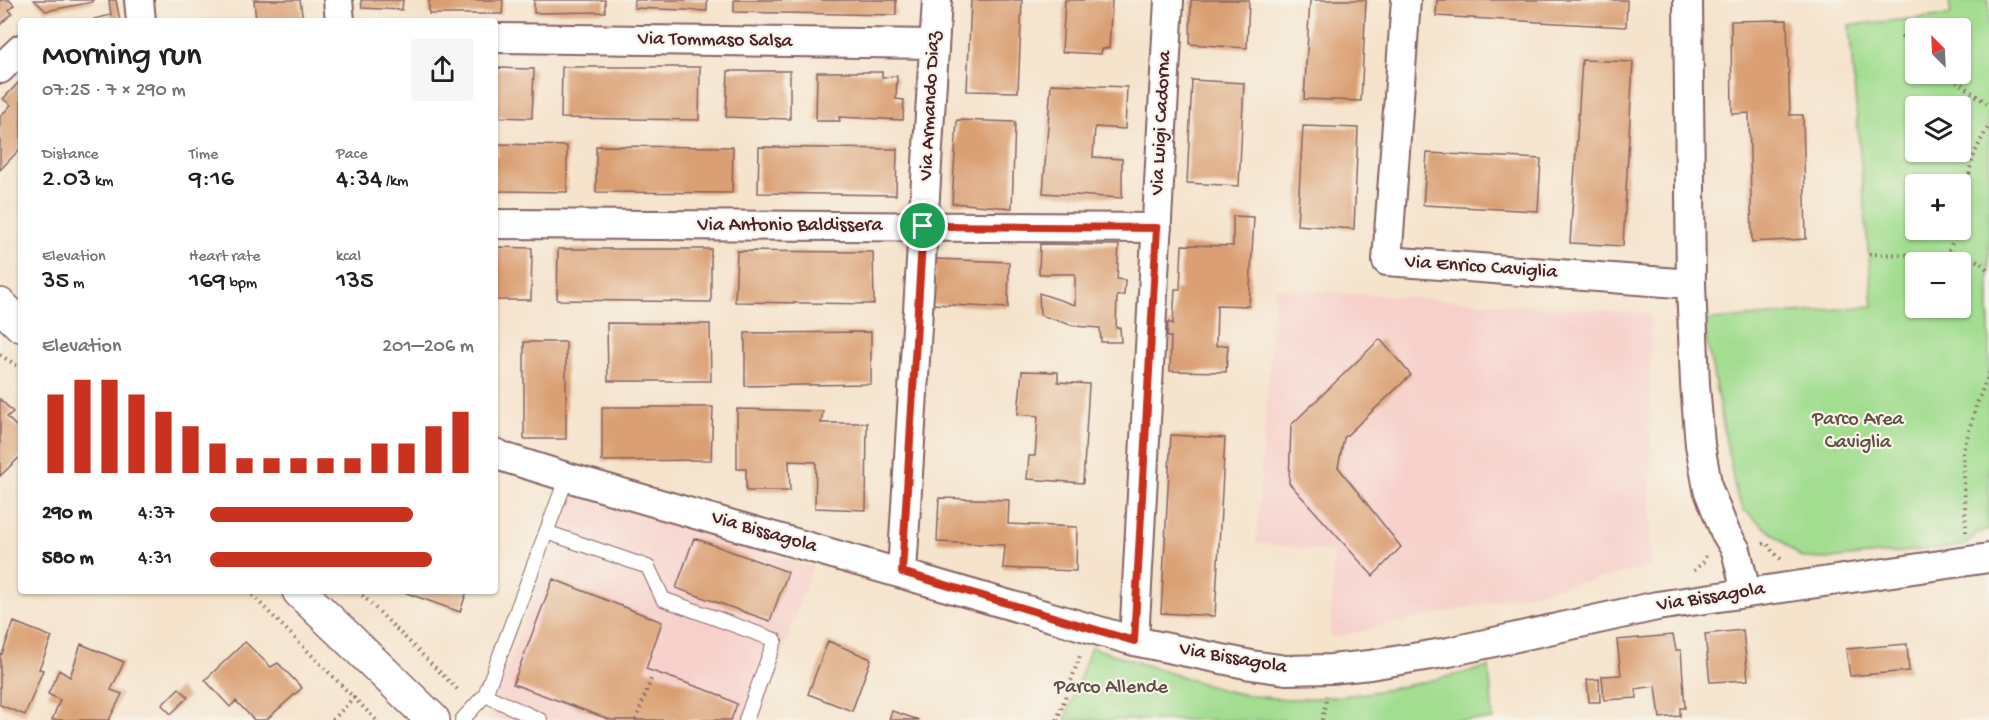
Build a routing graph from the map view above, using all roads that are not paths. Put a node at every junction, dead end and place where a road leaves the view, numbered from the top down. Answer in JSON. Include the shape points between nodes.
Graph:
{"nodes":[{"id":1,"x":139,"y":0,"type":"edge"},
{"id":2,"x":338,"y":0,"type":"edge"},
{"id":3,"x":937,"y":0,"type":"edge"},
{"id":4,"x":1169,"y":0,"type":"edge"},
{"id":5,"x":1406,"y":0,"type":"edge"},
{"id":6,"x":1688,"y":0,"type":"edge"},
{"id":7,"x":141,"y":18,"type":"edge"},
{"id":8,"x":340,"y":18,"type":"edge"},
{"id":9,"x":498,"y":38,"type":"edge"},
{"id":10,"x":934,"y":44,"type":"junction"},
{"id":11,"x":18,"y":52,"type":"edge"},
{"id":12,"x":0,"y":69,"type":"edge"},
{"id":13,"x":498,"y":224,"type":"edge"},
{"id":14,"x":923,"y":226,"type":"junction"},
{"id":15,"x":1157,"y":228,"type":"junction"},
{"id":16,"x":1691,"y":284,"type":"junction"},
{"id":17,"x":498,"y":454,"type":"edge"},
{"id":18,"x":567,"y":477,"type":"junction"},
{"id":19,"x":546,"y":532,"type":"junction"},
{"id":20,"x":1979,"y":560,"type":"edge"},
{"id":21,"x":902,"y":572,"type":"junction"},
{"id":22,"x":1746,"y":592,"type":"junction"},
{"id":23,"x":302,"y":594,"type":"edge"},
{"id":24,"x":1134,"y":641,"type":"junction"},
{"id":25,"x":485,"y":696,"type":"junction"},
{"id":26,"x":433,"y":720,"type":"edge"},
{"id":27,"x":462,"y":720,"type":"edge"},
{"id":28,"x":540,"y":720,"type":"edge"},
{"id":29,"x":746,"y":720,"type":"edge"}],
"edges":[{"from":1,"to":7,"type":"street"},
{"from":2,"to":8,"type":"street"},
{"from":3,"to":10,"type":"street","name":"Via Armando Diaz"},
{"from":4,"to":15,"type":"street","name":"Via Luigi Cadorna"},
{"from":5,"to":16,"type":"street","name":"Via Enrico Caviglia","via":[[1388,261]]},
{"from":6,"to":16,"type":"street"},
{"from":9,"to":10,"type":"street","name":"Via Tommaso Salsa"},
{"from":10,"to":14,"type":"street","name":"Via Armando Diaz"},
{"from":11,"to":12,"type":"street"},
{"from":13,"to":14,"type":"street","name":"Via Antonio Baldissera"},
{"from":14,"to":15,"type":"street","name":"Via Antonio Baldissera"},
{"from":14,"to":21,"type":"street","name":"Via Armando Diaz"},
{"from":15,"to":24,"type":"street","name":"Via Luigi Cadorna"},
{"from":16,"to":22,"type":"street","via":[[1700,445],[1708,489],[1736,550]]},
{"from":17,"to":18,"type":"street","name":"Via Bissagola"},
{"from":18,"to":19,"type":"lane"},
{"from":18,"to":21,"type":"street","name":"Via Bissagola"},
{"from":19,"to":25,"type":"lane"},
{"from":19,"to":29,"type":"lane","via":[[648,567],[663,599],[775,640]]},
{"from":20,"to":22,"type":"street","name":"Via Bissagola"},
{"from":21,"to":24,"type":"street","name":"Via Bissagola"},
{"from":22,"to":24,"type":"street","name":"Via Bissagola","via":[[1657,606],[1449,652],[1331,669],[1286,670]]},
{"from":23,"to":26,"type":"main road"},
{"from":25,"to":27,"type":"lane"},
{"from":25,"to":28,"type":"lane"}]}
